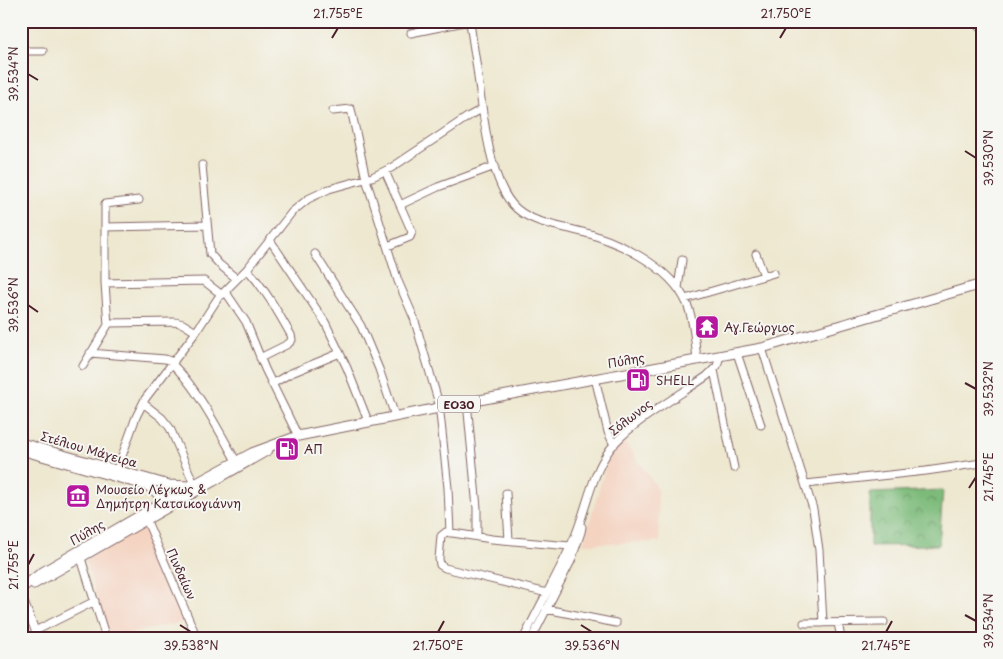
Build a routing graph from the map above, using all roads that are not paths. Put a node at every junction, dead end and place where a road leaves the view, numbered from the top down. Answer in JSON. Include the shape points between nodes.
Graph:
{"nodes":[{"id":1,"x":469,"y":21,"type":"edge"},
{"id":2,"x":973,"y":21,"type":"edge"},
{"id":3,"x":982,"y":29,"type":"edge"},
{"id":4,"x":411,"y":33,"type":"dead end"},
{"id":5,"x":21,"y":51,"type":"edge"},
{"id":6,"x":44,"y":51,"type":"dead end"},
{"id":7,"x":482,"y":109,"type":"junction"},
{"id":8,"x":333,"y":111,"type":"dead end"},
{"id":9,"x":202,"y":166,"type":"dead end"},
{"id":10,"x":495,"y":166,"type":"junction"},
{"id":11,"x":385,"y":171,"type":"junction"},
{"id":12,"x":366,"y":179,"type":"junction"},
{"id":13,"x":138,"y":200,"type":"dead end"},
{"id":14,"x":400,"y":205,"type":"junction"},
{"id":15,"x":207,"y":225,"type":"junction"},
{"id":16,"x":105,"y":227,"type":"junction"},
{"id":17,"x":270,"y":240,"type":"junction"},
{"id":18,"x":388,"y":246,"type":"junction"},
{"id":19,"x":314,"y":254,"type":"dead end"},
{"id":20,"x":756,"y":254,"type":"dead end"},
{"id":21,"x":682,"y":260,"type":"dead end"},
{"id":22,"x":247,"y":269,"type":"junction"},
{"id":23,"x":774,"y":273,"type":"dead end"},
{"id":24,"x":764,"y":276,"type":"junction"},
{"id":25,"x":237,"y":280,"type":"junction"},
{"id":26,"x":105,"y":283,"type":"junction"},
{"id":27,"x":982,"y":284,"type":"edge"},
{"id":28,"x":678,"y":288,"type":"junction"},
{"id":29,"x":224,"y":293,"type":"junction"},
{"id":30,"x":685,"y":299,"type":"junction"},
{"id":31,"x":109,"y":323,"type":"junction"},
{"id":32,"x":196,"y":332,"type":"junction"},
{"id":33,"x":762,"y":348,"type":"junction"},
{"id":34,"x":90,"y":353,"type":"junction"},
{"id":35,"x":340,"y":353,"type":"junction"},
{"id":36,"x":737,"y":353,"type":"junction"},
{"id":37,"x":720,"y":356,"type":"junction"},
{"id":38,"x":260,"y":358,"type":"junction"},
{"id":39,"x":696,"y":360,"type":"junction"},
{"id":40,"x":173,"y":363,"type":"junction"},
{"id":41,"x":82,"y":366,"type":"dead end"},
{"id":42,"x":714,"y":370,"type":"junction"},
{"id":43,"x":595,"y":378,"type":"junction"},
{"id":44,"x":272,"y":384,"type":"junction"},
{"id":45,"x":467,"y":402,"type":"junction"},
{"id":46,"x":142,"y":403,"type":"junction"},
{"id":47,"x":439,"y":408,"type":"junction"},
{"id":48,"x":395,"y":416,"type":"junction"},
{"id":49,"x":368,"y":421,"type":"junction"},
{"id":50,"x":761,"y":425,"type":"dead end"},
{"id":51,"x":298,"y":436,"type":"junction"},
{"id":52,"x":21,"y":442,"type":"edge"},
{"id":53,"x":614,"y":445,"type":"junction"},
{"id":54,"x":271,"y":446,"type":"junction"},
{"id":55,"x":21,"y":450,"type":"edge"},
{"id":56,"x":236,"y":462,"type":"junction"},
{"id":57,"x":982,"y":463,"type":"edge"},
{"id":58,"x":734,"y":468,"type":"dead end"},
{"id":59,"x":117,"y":470,"type":"junction"},
{"id":60,"x":151,"y":479,"type":"junction"},
{"id":61,"x":139,"y":483,"type":"junction"},
{"id":62,"x":806,"y":484,"type":"junction"},
{"id":63,"x":192,"y":485,"type":"junction"},
{"id":64,"x":506,"y":493,"type":"dead end"},
{"id":65,"x":166,"y":504,"type":"junction"},
{"id":66,"x":146,"y":516,"type":"junction"},
{"id":67,"x":582,"y":519,"type":"junction"},
{"id":68,"x":476,"y":528,"type":"junction"},
{"id":69,"x":450,"y":533,"type":"junction"},
{"id":70,"x":468,"y":536,"type":"junction"},
{"id":71,"x":477,"y":537,"type":"junction"},
{"id":72,"x":509,"y":540,"type":"junction"},
{"id":73,"x":570,"y":546,"type":"junction"},
{"id":74,"x":80,"y":555,"type":"junction"},
{"id":75,"x":22,"y":590,"type":"edge"},
{"id":76,"x":547,"y":593,"type":"junction"},
{"id":77,"x":95,"y":601,"type":"junction"},
{"id":78,"x":546,"y":609,"type":"junction"},
{"id":79,"x":823,"y":622,"type":"junction"},
{"id":80,"x":884,"y":622,"type":"dead end"},
{"id":81,"x":616,"y":623,"type":"dead end"},
{"id":82,"x":804,"y":623,"type":"dead end"},
{"id":83,"x":838,"y":623,"type":"junction"},
{"id":84,"x":37,"y":634,"type":"edge"},
{"id":85,"x":106,"y":638,"type":"edge"},
{"id":86,"x":197,"y":638,"type":"edge"},
{"id":87,"x":524,"y":638,"type":"edge"},
{"id":88,"x":532,"y":638,"type":"edge"},
{"id":89,"x":841,"y":638,"type":"edge"}],
"edges":[{"from":1,"to":4,"type":"street"},
{"from":1,"to":7,"type":"street"},
{"from":2,"to":3,"type":"street"},
{"from":5,"to":6,"type":"street"},
{"from":7,"to":10,"type":"street"},
{"from":7,"to":11,"type":"street"},
{"from":8,"to":12,"type":"street","via":[[351,109]]},
{"from":9,"to":15,"type":"street"},
{"from":10,"to":14,"type":"street"},
{"from":10,"to":28,"type":"street","via":[[505,194],[521,212],[536,220],[618,244],[652,264]]},
{"from":11,"to":12,"type":"street"},
{"from":11,"to":14,"type":"street"},
{"from":12,"to":17,"type":"street","via":[[338,186],[308,199],[292,212]]},
{"from":12,"to":18,"type":"street"},
{"from":13,"to":16,"type":"street","via":[[106,204]]},
{"from":14,"to":18,"type":"street","via":[[412,232],[406,239]]},
{"from":15,"to":16,"type":"street"},
{"from":15,"to":25,"type":"street","via":[[212,258]]},
{"from":16,"to":26,"type":"street"},
{"from":17,"to":22,"type":"street"},
{"from":17,"to":35,"type":"street","via":[[318,310]]},
{"from":18,"to":47,"type":"street","via":[[414,318]]},
{"from":19,"to":48,"type":"street","via":[[361,326]]},
{"from":20,"to":24,"type":"street"},
{"from":21,"to":28,"type":"street"},
{"from":22,"to":25,"type":"street"},
{"from":22,"to":38,"type":"street","via":[[274,306],[292,340]]},
{"from":23,"to":24,"type":"street"},
{"from":24,"to":30,"type":"street"},
{"from":25,"to":29,"type":"street"},
{"from":26,"to":29,"type":"street","via":[[196,280],[211,284]]},
{"from":26,"to":31,"type":"street"},
{"from":27,"to":33,"type":"main road","name":"Πύλης","number":"ΕΟ30"},
{"from":28,"to":30,"type":"street"},
{"from":29,"to":32,"type":"street"},
{"from":29,"to":38,"type":"street","via":[[246,322]]},
{"from":30,"to":39,"type":"street","via":[[691,316]]},
{"from":31,"to":32,"type":"street","via":[[176,322]]},
{"from":31,"to":34,"type":"street"},
{"from":32,"to":40,"type":"street"},
{"from":33,"to":36,"type":"main road","name":"Πύλης","number":"ΕΟ30"},
{"from":33,"to":62,"type":"street"},
{"from":34,"to":40,"type":"street","via":[[165,359]]},
{"from":34,"to":41,"type":"street"},
{"from":35,"to":44,"type":"street"},
{"from":35,"to":49,"type":"street"},
{"from":36,"to":37,"type":"main road","name":"Πύλης","number":"ΕΟ30"},
{"from":36,"to":50,"type":"street"},
{"from":37,"to":39,"type":"main road","name":"Πύλης","number":"ΕΟ30"},
{"from":37,"to":42,"type":"street"},
{"from":38,"to":44,"type":"street"},
{"from":39,"to":43,"type":"main road","name":"Πύλης","number":"ΕΟ30"},
{"from":40,"to":46,"type":"street"},
{"from":40,"to":56,"type":"street","via":[[210,416]]},
{"from":42,"to":53,"type":"street","name":"Σόλωνος","via":[[637,424]]},
{"from":42,"to":58,"type":"street"},
{"from":43,"to":45,"type":"main road","name":"Πύλης","number":"ΕΟ30"},
{"from":43,"to":53,"type":"street"},
{"from":44,"to":51,"type":"street"},
{"from":45,"to":47,"type":"main road","name":"Πύλης","number":"ΕΟ30"},
{"from":45,"to":68,"type":"street"},
{"from":46,"to":59,"type":"street"},
{"from":46,"to":63,"type":"street","via":[[170,428]]},
{"from":47,"to":48,"type":"main road","name":"Πύλης","number":"ΕΟ30"},
{"from":47,"to":69,"type":"street"},
{"from":48,"to":49,"type":"main road","name":"Πύλης","number":"ΕΟ30"},
{"from":49,"to":51,"type":"main road","name":"Πύλης","number":"ΕΟ30"},
{"from":51,"to":54,"type":"main road","name":"Πύλης","number":"ΕΟ30"},
{"from":52,"to":59,"type":"main road","name":"Στέλιου Μάγειρα"},
{"from":53,"to":67,"type":"street","name":"Σόλωνος","via":[[598,471]]},
{"from":54,"to":56,"type":"main road","name":"Πύλης","number":"ΕΟ30"},
{"from":54,"to":65,"type":"main road","name":"Πύλης","number":"ΕΟ30","via":[[262,455]]},
{"from":55,"to":61,"type":"main road","name":"Στέλιου Μάγειρα"},
{"from":56,"to":63,"type":"main road","name":"Πύλης","number":"ΕΟ30"},
{"from":57,"to":62,"type":"street"},
{"from":59,"to":60,"type":"main road","name":"Στέλιου Μάγειρα"},
{"from":60,"to":63,"type":"main road","name":"Στέλιου Μάγειρα","via":[[176,486]]},
{"from":60,"to":65,"type":"main road","via":[[162,488]]},
{"from":61,"to":65,"type":"main road","via":[[153,489]]},
{"from":61,"to":66,"type":"main road","via":[[153,498]]},
{"from":62,"to":79,"type":"street","via":[[817,524]]},
{"from":63,"to":65,"type":"main road","name":"Πύλης","number":"ΕΟ30"},
{"from":64,"to":72,"type":"street"},
{"from":65,"to":66,"type":"main road","name":"Πύλης","number":"ΕΟ30"},
{"from":66,"to":74,"type":"main road","name":"Πύλης","number":"ΕΟ30"},
{"from":66,"to":86,"type":"street","name":"Πινδαίων"},
{"from":67,"to":73,"type":"street","name":"Σόλωνος"},
{"from":67,"to":78,"type":"street","name":"Σόλωνος","via":[[571,561]]},
{"from":68,"to":70,"type":"street"},
{"from":68,"to":71,"type":"street"},
{"from":69,"to":70,"type":"street"},
{"from":69,"to":76,"type":"street","via":[[442,534],[440,538],[440,565]]},
{"from":70,"to":71,"type":"street"},
{"from":71,"to":72,"type":"street"},
{"from":72,"to":73,"type":"street"},
{"from":73,"to":76,"type":"street","name":"Σόλωνος"},
{"from":74,"to":75,"type":"main road","name":"Πύλης","number":"ΕΟ30","via":[[32,579]]},
{"from":74,"to":77,"type":"street"},
{"from":75,"to":84,"type":"street"},
{"from":76,"to":87,"type":"street","name":"Σόλωνος"},
{"from":77,"to":84,"type":"street"},
{"from":77,"to":85,"type":"street"},
{"from":78,"to":81,"type":"street"},
{"from":78,"to":88,"type":"street","name":"Σόλωνος"},
{"from":79,"to":82,"type":"street"},
{"from":79,"to":83,"type":"street"},
{"from":80,"to":83,"type":"street"},
{"from":83,"to":89,"type":"street"}]}
